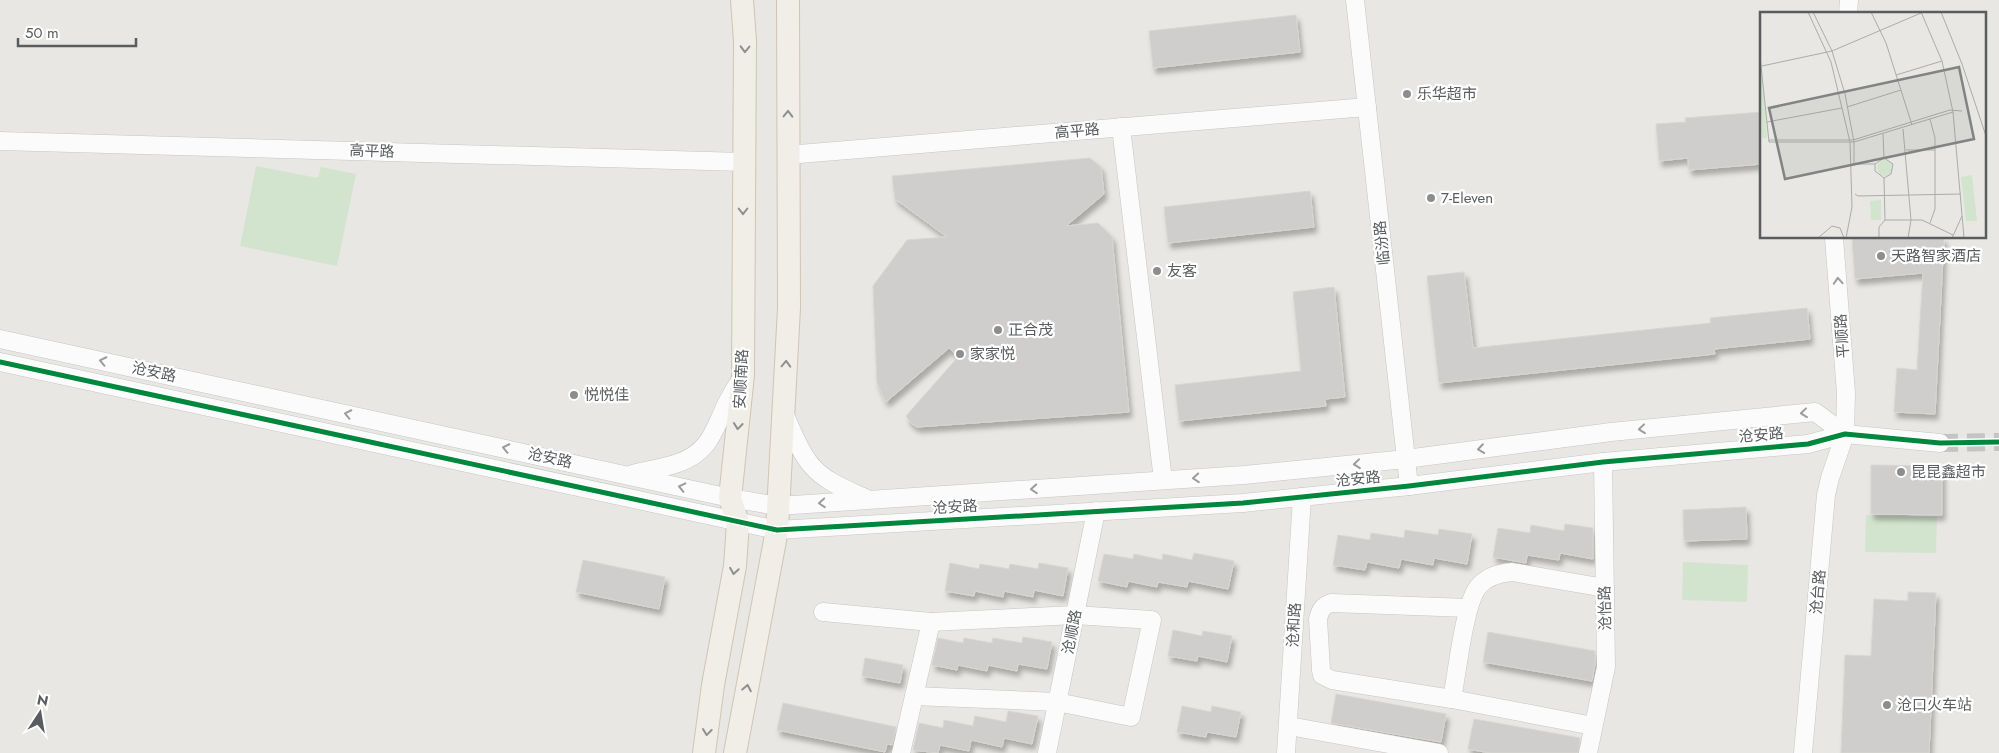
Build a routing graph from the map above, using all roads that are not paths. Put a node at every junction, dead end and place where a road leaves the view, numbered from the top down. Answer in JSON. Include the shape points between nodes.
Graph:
{"nodes":[{"id":1,"x":742,"y":0,"type":"edge"},
{"id":2,"x":788,"y":0,"type":"edge"},
{"id":3,"x":1355,"y":0,"type":"edge"},
{"id":4,"x":1366,"y":107,"type":"junction"},
{"id":5,"x":1121,"y":127,"type":"junction"},
{"id":6,"x":0,"y":141,"type":"edge"},
{"id":7,"x":787,"y":155,"type":"junction"},
{"id":8,"x":744,"y":162,"type":"junction"},
{"id":9,"x":1834,"y":239,"type":"edge"},
{"id":10,"x":0,"y":338,"type":"edge"},
{"id":11,"x":0,"y":362,"type":"edge"},
{"id":12,"x":743,"y":375,"type":"junction"},
{"id":13,"x":784,"y":413,"type":"junction"},
{"id":14,"x":1845,"y":434,"type":"junction"},
{"id":15,"x":1940,"y":443,"type":"tunnel mouth"},
{"id":16,"x":1406,"y":459,"type":"junction"},
{"id":17,"x":1603,"y":462,"type":"junction"},
{"id":18,"x":628,"y":475,"type":"junction"},
{"id":19,"x":1164,"y":480,"type":"junction"},
{"id":20,"x":1409,"y":486,"type":"junction"},
{"id":21,"x":1302,"y":497,"type":"junction"},
{"id":22,"x":730,"y":498,"type":"junction"},
{"id":23,"x":870,"y":500,"type":"junction"},
{"id":24,"x":778,"y":506,"type":"junction"},
{"id":25,"x":1096,"y":511,"type":"junction"},
{"id":26,"x":738,"y":523,"type":"junction"},
{"id":27,"x":777,"y":530,"type":"junction"},
{"id":28,"x":1605,"y":588,"type":"junction"},
{"id":29,"x":1468,"y":608,"type":"junction"},
{"id":30,"x":822,"y":612,"type":"dead end"},
{"id":31,"x":1075,"y":614,"type":"junction"},
{"id":32,"x":931,"y":622,"type":"junction"},
{"id":33,"x":914,"y":696,"type":"junction"},
{"id":34,"x":1452,"y":699,"type":"junction"},
{"id":35,"x":1057,"y":702,"type":"junction"},
{"id":36,"x":1288,"y":726,"type":"junction"},
{"id":37,"x":1594,"y":726,"type":"junction"},
{"id":38,"x":738,"y":752,"type":"edge"},
{"id":39,"x":704,"y":753,"type":"edge"},
{"id":40,"x":901,"y":753,"type":"edge"},
{"id":41,"x":1047,"y":753,"type":"edge"},
{"id":42,"x":1286,"y":753,"type":"edge"},
{"id":43,"x":1439,"y":753,"type":"edge"},
{"id":44,"x":1588,"y":753,"type":"edge"},
{"id":45,"x":1803,"y":753,"type":"edge"}],
"edges":[{"from":1,"to":8,"type":"main road","name":"安顺南路","one_way":true},
{"from":7,"to":2,"type":"main road","one_way":true},
{"from":3,"to":4,"type":"street","name":"临汾路"},
{"from":4,"to":5,"type":"street","name":"高平路"},
{"from":4,"to":16,"type":"street","name":"临汾路"},
{"from":5,"to":7,"type":"street","name":"高平路"},
{"from":5,"to":19,"type":"street"},
{"from":6,"to":8,"type":"street","name":"高平路"},
{"from":13,"to":7,"type":"main road","one_way":true,"via":[[789,308]]},
{"from":8,"to":12,"type":"main road","name":"安顺南路","one_way":true},
{"from":14,"to":9,"type":"street","name":"平顺路","one_way":true,"via":[[1846,393]]},
{"from":18,"to":10,"type":"street","name":"沧安路","one_way":true},
{"from":11,"to":26,"type":"street","name":"沧安路"},
{"from":12,"to":18,"type":"street","via":[[717,428],[698,452],[680,462]]},
{"from":12,"to":22,"type":"main road","name":"安顺南路","one_way":true},
{"from":13,"to":23,"type":"street","via":[[816,472]]},
{"from":13,"to":24,"type":"main road"},
{"from":14,"to":15,"type":"street","name":"沧安路"},
{"from":14,"to":16,"type":"street","name":"沧安路","one_way":true,"via":[[1815,412],[1611,432]]},
{"from":14,"to":17,"type":"street","name":"沧安路","via":[[1808,444]]},
{"from":14,"to":45,"type":"street","name":"沧台路","via":[[1826,495]]},
{"from":16,"to":19,"type":"street","name":"沧安路","one_way":true},
{"from":16,"to":20,"type":"street","name":"临汾路"},
{"from":17,"to":20,"type":"street","name":"沧安路"},
{"from":17,"to":28,"type":"street","name":"沧怡路"},
{"from":22,"to":18,"type":"street","name":"沧安路","one_way":true},
{"from":19,"to":23,"type":"street","name":"沧安路","one_way":true},
{"from":20,"to":21,"type":"street","name":"沧安路"},
{"from":21,"to":25,"type":"street","name":"沧安路"},
{"from":21,"to":36,"type":"street","name":"沧和路"},
{"from":22,"to":24,"type":"street","name":"沧安路"},
{"from":22,"to":26,"type":"main road","name":"安顺南路"},
{"from":23,"to":24,"type":"street","name":"沧安路","one_way":true},
{"from":24,"to":27,"type":"main road"},
{"from":25,"to":27,"type":"street","name":"沧安路"},
{"from":25,"to":31,"type":"street","name":"沧顺路"},
{"from":26,"to":27,"type":"street","name":"沧安路"},
{"from":26,"to":39,"type":"main road","name":"安顺南路","one_way":true,"via":[[736,566],[713,685]]},
{"from":38,"to":27,"type":"main road","one_way":true},
{"from":28,"to":29,"type":"street","via":[[1502,573],[1479,585]]},
{"from":28,"to":37,"type":"street","name":"沧怡路","via":[[1606,667]]},
{"from":29,"to":34,"type":"street"},
{"from":29,"to":34,"type":"street","via":[[1331,603],[1320,611],[1318,619],[1321,670],[1326,678]]},
{"from":30,"to":32,"type":"street"},
{"from":31,"to":32,"type":"street"},
{"from":31,"to":35,"type":"street","name":"沧顺路"},
{"from":31,"to":35,"type":"street","via":[[1152,620],[1132,717]]},
{"from":32,"to":33,"type":"street"},
{"from":33,"to":35,"type":"street"},
{"from":33,"to":40,"type":"street"},
{"from":34,"to":37,"type":"street"},
{"from":35,"to":41,"type":"street","name":"沧顺路"},
{"from":36,"to":42,"type":"street","name":"沧和路"},
{"from":36,"to":43,"type":"street"},
{"from":37,"to":44,"type":"street","name":"沧怡路"}]}
